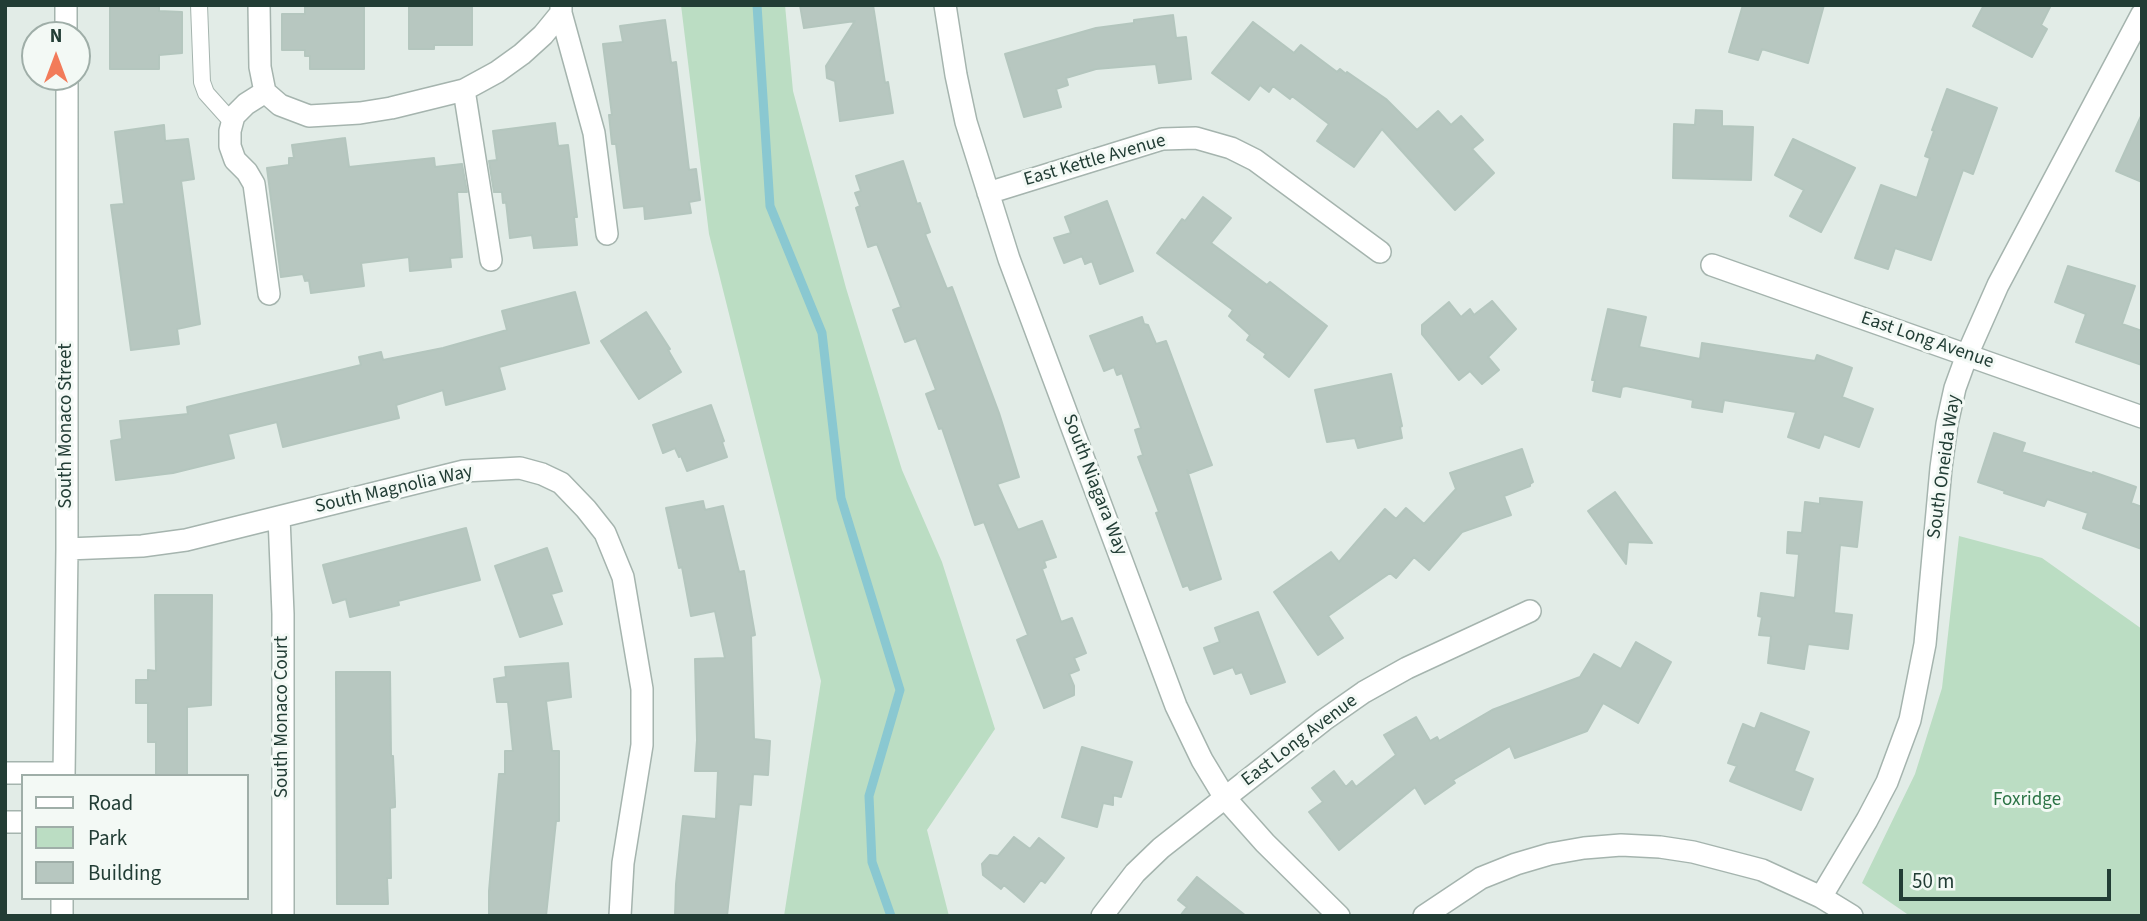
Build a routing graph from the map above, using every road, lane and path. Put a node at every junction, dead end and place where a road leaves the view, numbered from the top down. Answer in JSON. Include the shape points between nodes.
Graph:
{"nodes":[{"id":1,"x":199,"y":5,"type":"edge"},
{"id":2,"x":259,"y":5,"type":"edge"},
{"id":3,"x":945,"y":5,"type":"edge"},
{"id":4,"x":561,"y":9,"type":"edge"},
{"id":5,"x":2142,"y":14,"type":"edge"},
{"id":6,"x":2134,"y":51,"type":"edge"},
{"id":7,"x":464,"y":90,"type":"junction"},
{"id":8,"x":67,"y":91,"type":"edge"},
{"id":9,"x":265,"y":92,"type":"junction"},
{"id":10,"x":232,"y":122,"type":"junction"},
{"id":11,"x":988,"y":193,"type":"junction"},
{"id":12,"x":607,"y":234,"type":"dead end"},
{"id":13,"x":1380,"y":252,"type":"dead end"},
{"id":14,"x":491,"y":260,"type":"dead end"},
{"id":15,"x":1712,"y":265,"type":"dead end"},
{"id":16,"x":269,"y":294,"type":"dead end"},
{"id":17,"x":1967,"y":355,"type":"junction"},
{"id":18,"x":2142,"y":417,"type":"edge"},
{"id":19,"x":279,"y":517,"type":"junction"},
{"id":20,"x":67,"y":549,"type":"junction"},
{"id":21,"x":1530,"y":611,"type":"dead end"},
{"id":22,"x":5,"y":773,"type":"edge"},
{"id":23,"x":64,"y":774,"type":"edge"},
{"id":24,"x":1225,"y":797,"type":"junction"},
{"id":25,"x":1821,"y":897,"type":"junction"},
{"id":26,"x":283,"y":916,"type":"edge"},
{"id":27,"x":620,"y":916,"type":"edge"},
{"id":28,"x":1102,"y":916,"type":"edge"},
{"id":29,"x":1339,"y":916,"type":"edge"},
{"id":30,"x":1424,"y":916,"type":"edge"},
{"id":31,"x":1852,"y":916,"type":"edge"}],
"edges":[{"from":1,"to":10,"type":"lane","via":[[202,82]]},
{"from":2,"to":9,"type":"street"},
{"from":3,"to":11,"type":"street","name":"South Niagara Way","via":[[966,122]]},
{"from":4,"to":7,"type":"street","via":[[522,54]]},
{"from":4,"to":12,"type":"street","via":[[594,133]]},
{"from":5,"to":6,"type":"street","name":"South Oneida Way"},
{"from":6,"to":17,"type":"street","name":"South Oneida Way","via":[[1998,285]]},
{"from":7,"to":9,"type":"street","via":[[391,108],[328,116],[293,111]]},
{"from":7,"to":14,"type":"street"},
{"from":8,"to":20,"type":"street","name":"South Monaco Street"},
{"from":9,"to":10,"type":"street","via":[[246,104]]},
{"from":10,"to":16,"type":"street","via":[[230,146],[254,184]]},
{"from":11,"to":13,"type":"street","name":"East Kettle Avenue","via":[[1162,139],[1196,138],[1255,160]]},
{"from":11,"to":24,"type":"street","name":"South Niagara Way","via":[[1177,706]]},
{"from":15,"to":17,"type":"street","name":"East Long Avenue"},
{"from":17,"to":18,"type":"street","name":"East Long Avenue"},
{"from":17,"to":25,"type":"street","name":"South Oneida Way","via":[[1945,435],[1925,644],[1910,720],[1882,791]]},
{"from":19,"to":20,"type":"street","name":"South Magnolia Way","via":[[186,540]]},
{"from":19,"to":26,"type":"street","name":"South Monaco Court"},
{"from":19,"to":27,"type":"street","name":"South Magnolia Way","via":[[450,474],[495,468],[542,474],[561,483],[586,509],[605,533],[623,577],[642,689],[642,745],[623,863]]},
{"from":20,"to":23,"type":"street","name":"South Monaco Street"},
{"from":21,"to":24,"type":"street","name":"East Long Avenue","via":[[1364,692]]},
{"from":22,"to":23,"type":"street"},
{"from":24,"to":28,"type":"street","name":"East Long Avenue","via":[[1135,873]]},
{"from":24,"to":29,"type":"street","name":"South Niagara Way"},
{"from":25,"to":30,"type":"street","via":[[1762,870],[1728,861],[1660,847],[1621,845],[1561,852],[1516,864],[1481,878]]},
{"from":25,"to":31,"type":"street"}]}
